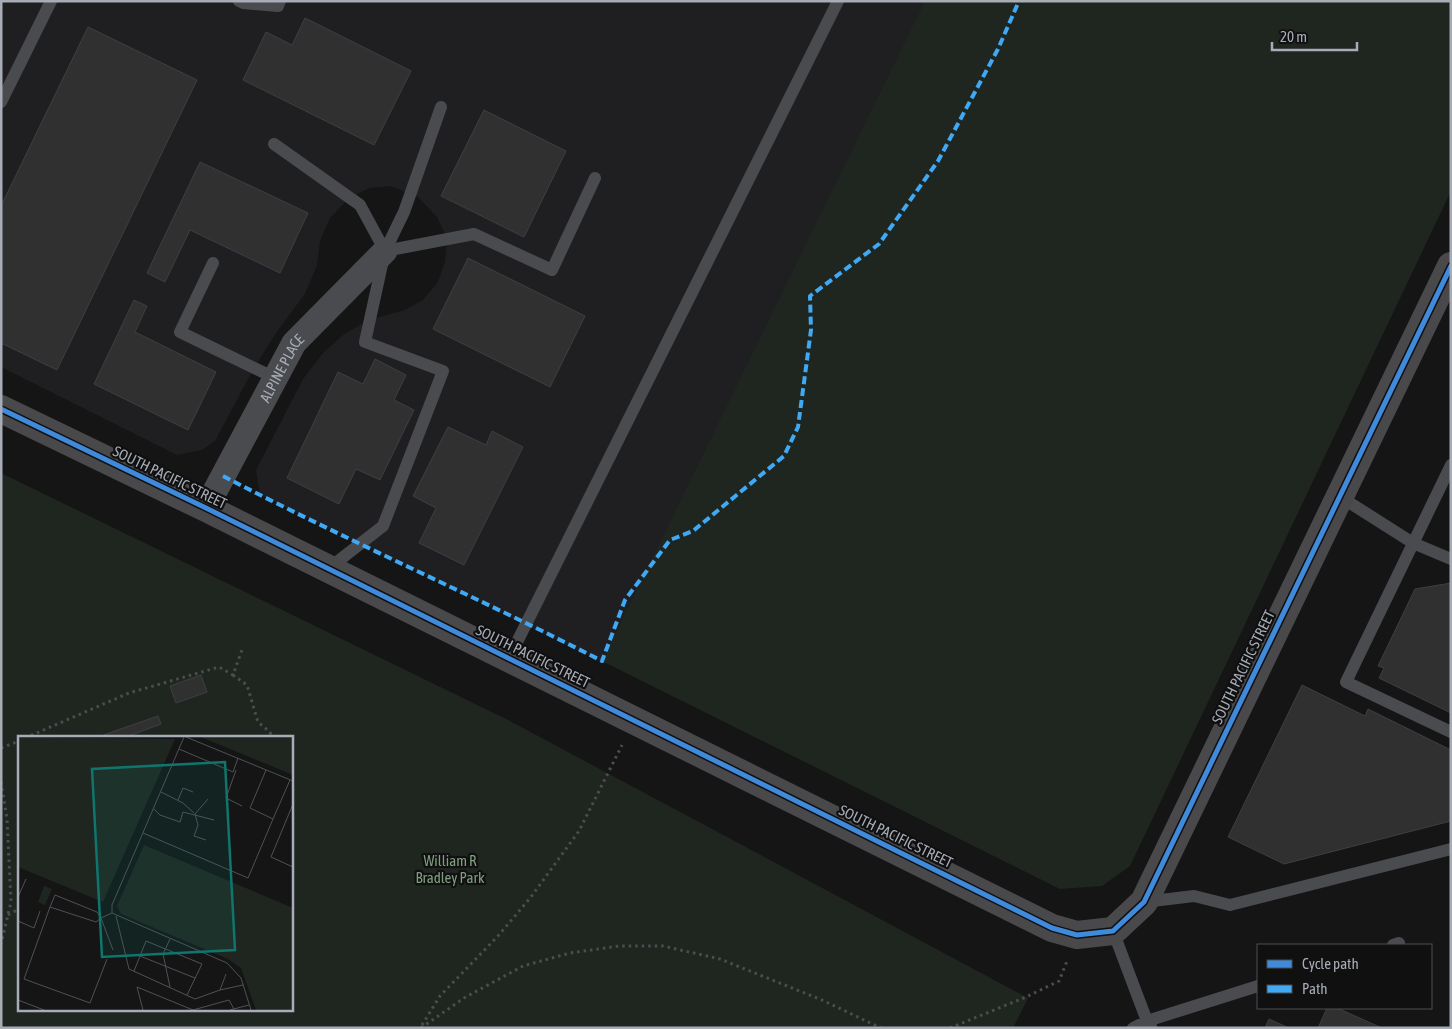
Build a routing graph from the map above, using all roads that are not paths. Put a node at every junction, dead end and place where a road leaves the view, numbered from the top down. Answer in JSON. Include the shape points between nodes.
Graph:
{"nodes":[{"id":1,"x":51,"y":1,"type":"edge"},
{"id":2,"x":238,"y":1,"type":"edge"},
{"id":3,"x":280,"y":1,"type":"edge"},
{"id":4,"x":838,"y":1,"type":"edge"},
{"id":5,"x":1,"y":102,"type":"edge"},
{"id":6,"x":441,"y":107,"type":"dead end"},
{"id":7,"x":274,"y":144,"type":"dead end"},
{"id":8,"x":595,"y":178,"type":"dead end"},
{"id":9,"x":385,"y":251,"type":"junction"},
{"id":10,"x":213,"y":263,"type":"dead end"},
{"id":11,"x":1451,"y":266,"type":"edge"},
{"id":12,"x":275,"y":378,"type":"junction"},
{"id":13,"x":1,"y":408,"type":"edge"},
{"id":14,"x":1451,"y":465,"type":"edge"},
{"id":15,"x":1339,"y":496,"type":"junction"},
{"id":16,"x":206,"y":508,"type":"junction"},
{"id":17,"x":1413,"y":543,"type":"junction"},
{"id":18,"x":1451,"y":559,"type":"edge"},
{"id":19,"x":328,"y":569,"type":"junction"},
{"id":20,"x":509,"y":658,"type":"junction"},
{"id":21,"x":1451,"y":732,"type":"edge"},
{"id":22,"x":1451,"y":849,"type":"edge"},
{"id":23,"x":1144,"y":902,"type":"junction"},
{"id":24,"x":1113,"y":931,"type":"junction"},
{"id":25,"x":1257,"y":986,"type":"edge"},
{"id":26,"x":1150,"y":1024,"type":"edge"},
{"id":27,"x":1133,"y":1028,"type":"edge"}],
"edges":[{"from":1,"to":5,"type":"lane"},
{"from":2,"to":3,"type":"lane","via":[[278,6]]},
{"from":4,"to":20,"type":"lane"},
{"from":6,"to":9,"type":"lane","via":[[404,212]]},
{"from":7,"to":9,"type":"lane","via":[[360,205]]},
{"from":8,"to":9,"type":"lane","via":[[552,270],[474,234]]},
{"from":9,"to":12,"type":"street","name":"ALPINE PLACE","via":[[294,343]]},
{"from":9,"to":19,"type":"lane","via":[[365,342],[443,371],[382,526]]},
{"from":10,"to":12,"type":"lane","via":[[180,332]]},
{"from":11,"to":15,"type":"street","name":"SOUTH PACIFIC STREET"},
{"from":12,"to":16,"type":"street","name":"ALPINE PLACE"},
{"from":13,"to":16,"type":"street","name":"SOUTH PACIFIC STREET"},
{"from":14,"to":17,"type":"lane"},
{"from":15,"to":17,"type":"lane"},
{"from":15,"to":23,"type":"street","name":"SOUTH PACIFIC STREET"},
{"from":16,"to":19,"type":"street","name":"SOUTH PACIFIC STREET"},
{"from":17,"to":18,"type":"lane"},
{"from":17,"to":21,"type":"lane","via":[[1346,682]]},
{"from":19,"to":20,"type":"street","name":"SOUTH PACIFIC STREET"},
{"from":20,"to":24,"type":"street","name":"SOUTH PACIFIC STREET","via":[[1052,928],[1077,935]]},
{"from":22,"to":23,"type":"lane","via":[[1230,905],[1194,896]]},
{"from":23,"to":24,"type":"street","name":"SOUTH PACIFIC STREET"},
{"from":24,"to":26,"type":"lane"},
{"from":25,"to":26,"type":"lane"},
{"from":26,"to":27,"type":"lane"}]}
